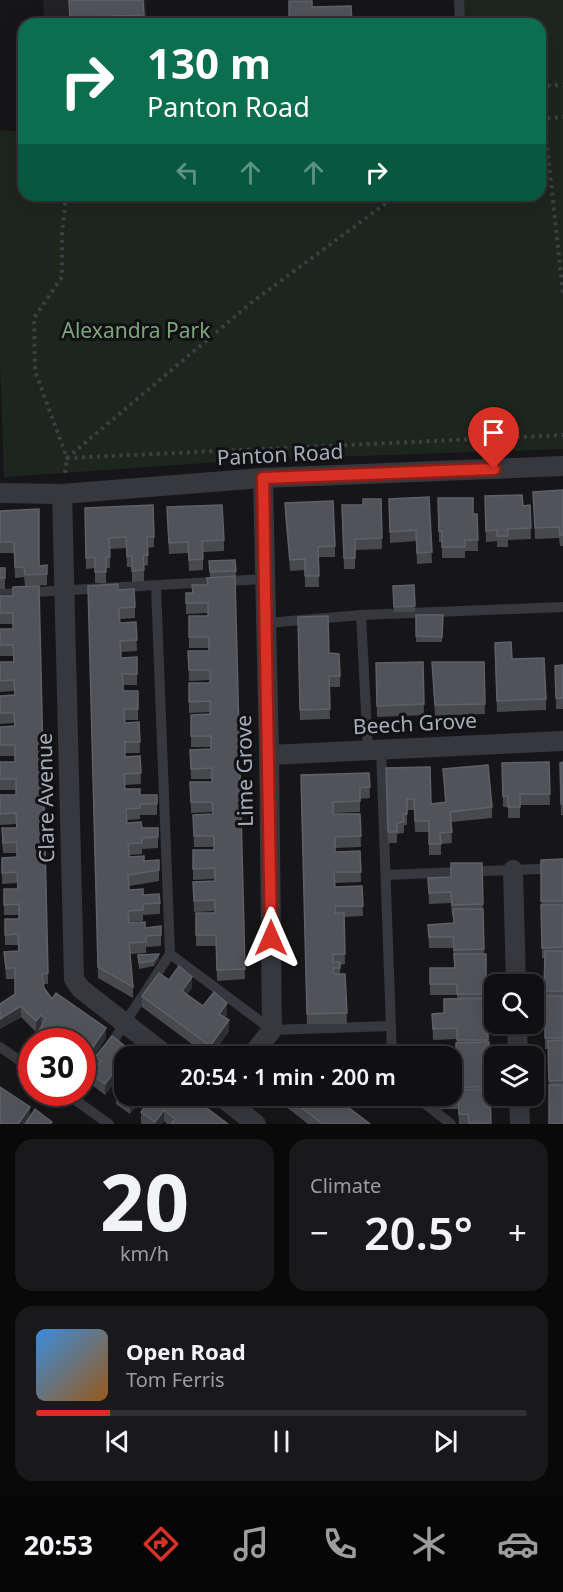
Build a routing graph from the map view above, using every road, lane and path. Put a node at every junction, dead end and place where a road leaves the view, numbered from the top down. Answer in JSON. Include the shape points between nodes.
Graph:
{"nodes":[{"id":1,"x":459,"y":0,"type":"edge"},
{"id":2,"x":460,"y":18,"type":"edge"},
{"id":3,"x":563,"y":85,"type":"edge"},
{"id":4,"x":546,"y":86,"type":"edge"},
{"id":5,"x":563,"y":117,"type":"edge"},
{"id":6,"x":546,"y":118,"type":"edge"},
{"id":7,"x":546,"y":151,"type":"edge"},
{"id":8,"x":65,"y":201,"type":"edge"},
{"id":9,"x":389,"y":201,"type":"edge"},
{"id":10,"x":563,"y":293,"type":"edge"},
{"id":11,"x":563,"y":435,"type":"edge"},
{"id":12,"x":67,"y":458,"type":"junction"},
{"id":13,"x":563,"y":466,"type":"edge"},
{"id":14,"x":263,"y":478,"type":"junction"},
{"id":15,"x":0,"y":494,"type":"edge"},
{"id":16,"x":62,"y":494,"type":"junction"},
{"id":17,"x":266,"y":579,"type":"junction"},
{"id":18,"x":156,"y":586,"type":"junction"},
{"id":19,"x":64,"y":591,"type":"junction"},
{"id":20,"x":0,"y":594,"type":"edge"},
{"id":21,"x":563,"y":607,"type":"edge"},
{"id":22,"x":361,"y":615,"type":"junction"},
{"id":23,"x":267,"y":623,"type":"junction"},
{"id":24,"x":563,"y":741,"type":"edge"},
{"id":25,"x":374,"y":749,"type":"junction"},
{"id":26,"x":270,"y":756,"type":"junction"},
{"id":27,"x":563,"y":868,"type":"edge"},
{"id":28,"x":513,"y":870,"type":"junction"},
{"id":29,"x":386,"y":875,"type":"junction"},
{"id":30,"x":170,"y":954,"type":"junction"},
{"id":31,"x":516,"y":974,"type":"edge"},
{"id":32,"x":123,"y":1023,"type":"junction"},
{"id":33,"x":391,"y":1026,"type":"junction"},
{"id":34,"x":272,"y":1030,"type":"junction"},
{"id":35,"x":154,"y":1046,"type":"edge"},
{"id":36,"x":259,"y":1046,"type":"edge"},
{"id":37,"x":392,"y":1046,"type":"edge"},
{"id":38,"x":0,"y":1047,"type":"edge"},
{"id":39,"x":18,"y":1059,"type":"edge"},
{"id":40,"x":96,"y":1068,"type":"edge"},
{"id":41,"x":92,"y":1106,"type":"edge"},
{"id":42,"x":233,"y":1106,"type":"edge"},
{"id":43,"x":428,"y":1106,"type":"edge"},
{"id":44,"x":519,"y":1106,"type":"edge"},
{"id":45,"x":109,"y":1124,"type":"edge"},
{"id":46,"x":256,"y":1124,"type":"edge"},
{"id":47,"x":451,"y":1124,"type":"edge"},
{"id":48,"x":520,"y":1124,"type":"edge"}],
"edges":[{"from":1,"to":2,"type":"lane"},
{"from":3,"to":4,"type":"path"},
{"from":5,"to":6,"type":"path"},
{"from":7,"to":10,"type":"path"},
{"from":8,"to":12,"type":"path","via":[[62,277],[34,318],[35,371]]},
{"from":9,"to":12,"type":"path","via":[[251,303]]},
{"from":11,"to":12,"type":"path"},
{"from":12,"to":16,"type":"path"},
{"from":13,"to":14,"type":"street","name":"Panton Road"},
{"from":14,"to":16,"type":"street","name":"Panton Road"},
{"from":14,"to":17,"type":"street","name":"Lime Grove"},
{"from":15,"to":16,"type":"street","name":"Panton Road"},
{"from":16,"to":19,"type":"street","name":"Clare Avenue"},
{"from":17,"to":18,"type":"lane"},
{"from":17,"to":23,"type":"street","name":"Lime Grove"},
{"from":18,"to":19,"type":"lane"},
{"from":18,"to":30,"type":"lane"},
{"from":19,"to":20,"type":"lane"},
{"from":19,"to":32,"type":"street","name":"Clare Avenue","via":[[74,979]]},
{"from":21,"to":22,"type":"lane"},
{"from":22,"to":23,"type":"lane"},
{"from":22,"to":25,"type":"lane"},
{"from":23,"to":26,"type":"street","name":"Lime Grove"},
{"from":24,"to":25,"type":"street","name":"Beech Grove"},
{"from":25,"to":26,"type":"street","name":"Beech Grove"},
{"from":25,"to":29,"type":"lane"},
{"from":26,"to":34,"type":"street","name":"Lime Grove"},
{"from":27,"to":28,"type":"lane"},
{"from":28,"to":29,"type":"lane"},
{"from":28,"to":31,"type":"street"},
{"from":29,"to":33,"type":"lane"},
{"from":30,"to":32,"type":"lane"},
{"from":30,"to":34,"type":"lane"},
{"from":32,"to":35,"type":"street","name":"Clare Avenue"},
{"from":32,"to":40,"type":"lane"},
{"from":33,"to":34,"type":"lane"},
{"from":33,"to":37,"type":"lane"},
{"from":34,"to":36,"type":"street"},
{"from":38,"to":39,"type":"lane"},
{"from":41,"to":45,"type":"lane"},
{"from":42,"to":46,"type":"street"},
{"from":43,"to":47,"type":"lane"},
{"from":44,"to":48,"type":"street"}]}
